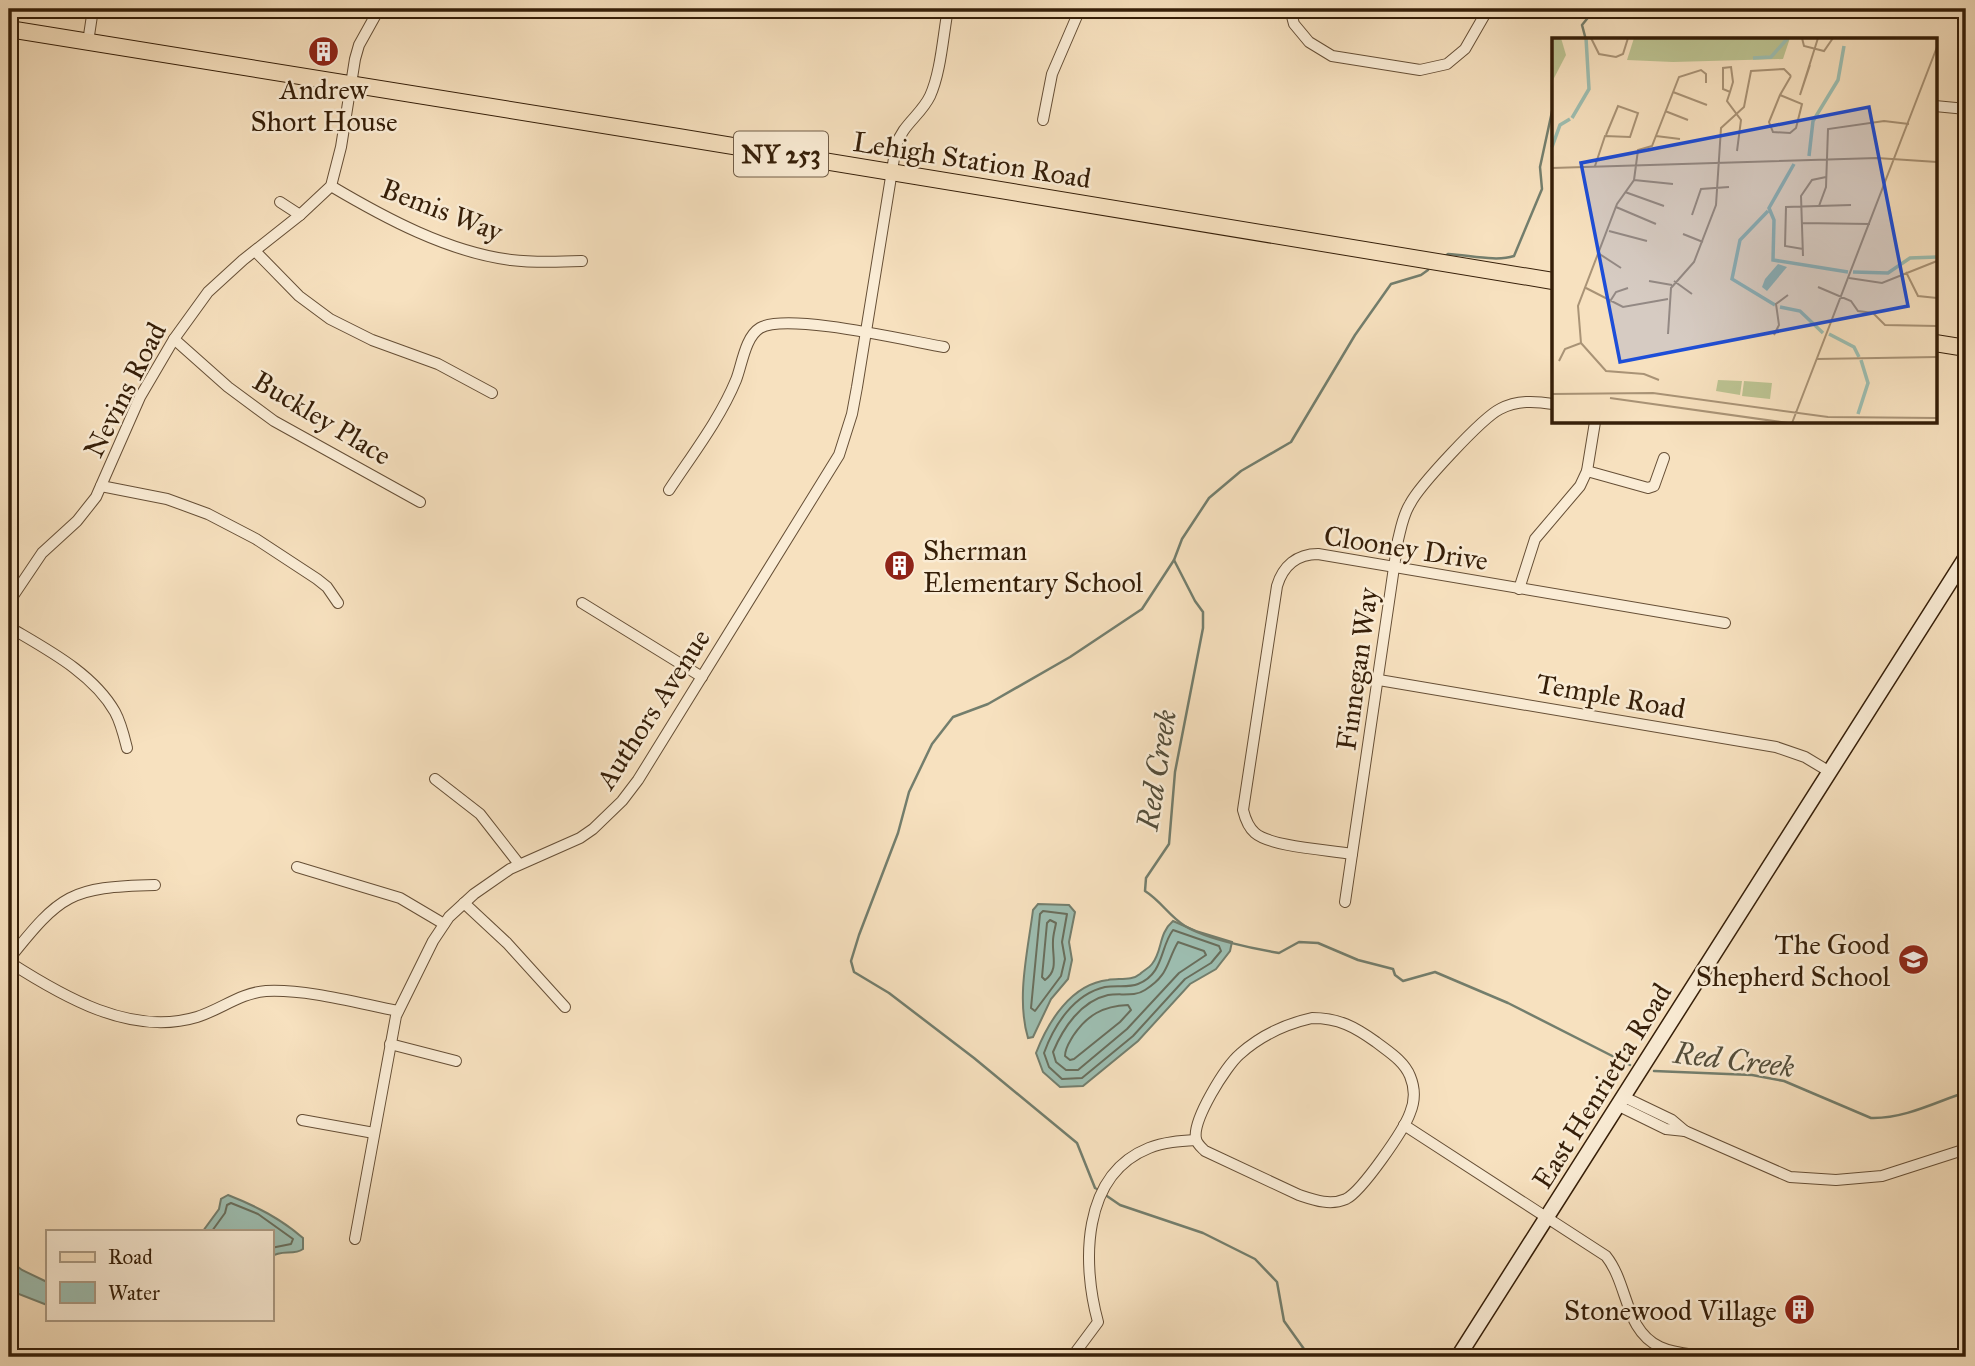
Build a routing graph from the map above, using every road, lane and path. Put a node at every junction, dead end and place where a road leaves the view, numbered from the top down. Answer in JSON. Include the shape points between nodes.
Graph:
{"nodes":[{"id":1,"x":93,"y":9,"type":"edge"},
{"id":2,"x":379,"y":9,"type":"edge"},
{"id":3,"x":948,"y":9,"type":"edge"},
{"id":4,"x":1080,"y":9,"type":"edge"},
{"id":5,"x":1290,"y":9,"type":"edge"},
{"id":6,"x":1488,"y":9,"type":"edge"},
{"id":7,"x":9,"y":29,"type":"edge"},
{"id":8,"x":88,"y":42,"type":"junction"},
{"id":9,"x":351,"y":84,"type":"junction"},
{"id":10,"x":1937,"y":106,"type":"edge"},
{"id":11,"x":1966,"y":109,"type":"edge"},
{"id":12,"x":1043,"y":121,"type":"dead end"},
{"id":13,"x":893,"y":173,"type":"junction"},
{"id":14,"x":331,"y":186,"type":"junction"},
{"id":15,"x":280,"y":202,"type":"dead end"},
{"id":16,"x":300,"y":215,"type":"junction"},
{"id":17,"x":255,"y":251,"type":"junction"},
{"id":18,"x":582,"y":261,"type":"dead end"},
{"id":19,"x":1552,"y":281,"type":"edge"},
{"id":20,"x":866,"y":334,"type":"junction"},
{"id":21,"x":174,"y":339,"type":"junction"},
{"id":22,"x":1937,"y":343,"type":"edge"},
{"id":23,"x":944,"y":347,"type":"dead end"},
{"id":24,"x":1966,"y":348,"type":"edge"},
{"id":25,"x":492,"y":393,"type":"dead end"},
{"id":26,"x":1552,"y":404,"type":"edge"},
{"id":27,"x":1595,"y":424,"type":"edge"},
{"id":28,"x":1664,"y":458,"type":"dead end"},
{"id":29,"x":1587,"y":471,"type":"junction"},
{"id":30,"x":102,"y":485,"type":"junction"},
{"id":31,"x":669,"y":490,"type":"dead end"},
{"id":32,"x":420,"y":502,"type":"dead end"},
{"id":33,"x":1966,"y":557,"type":"edge"},
{"id":34,"x":1395,"y":566,"type":"junction"},
{"id":35,"x":1519,"y":589,"type":"junction"},
{"id":36,"x":9,"y":602,"type":"edge"},
{"id":37,"x":338,"y":603,"type":"dead end"},
{"id":38,"x":582,"y":603,"type":"dead end"},
{"id":39,"x":1725,"y":623,"type":"dead end"},
{"id":40,"x":9,"y":627,"type":"edge"},
{"id":41,"x":702,"y":677,"type":"junction"},
{"id":42,"x":1379,"y":680,"type":"junction"},
{"id":43,"x":127,"y":748,"type":"dead end"},
{"id":44,"x":1830,"y":772,"type":"junction"},
{"id":45,"x":435,"y":779,"type":"dead end"},
{"id":46,"x":1352,"y":854,"type":"junction"},
{"id":47,"x":519,"y":864,"type":"junction"},
{"id":48,"x":298,"y":867,"type":"dead end"},
{"id":49,"x":155,"y":885,"type":"dead end"},
{"id":50,"x":1345,"y":902,"type":"dead end"},
{"id":51,"x":464,"y":903,"type":"junction"},
{"id":52,"x":444,"y":924,"type":"junction"},
{"id":53,"x":9,"y":961,"type":"edge"},
{"id":54,"x":565,"y":1007,"type":"dead end"},
{"id":55,"x":398,"y":1011,"type":"junction"},
{"id":56,"x":390,"y":1044,"type":"junction"},
{"id":57,"x":456,"y":1061,"type":"dead end"},
{"id":58,"x":1621,"y":1101,"type":"junction"},
{"id":59,"x":302,"y":1120,"type":"dead end"},
{"id":60,"x":1404,"y":1125,"type":"junction"},
{"id":61,"x":373,"y":1133,"type":"junction"},
{"id":62,"x":1196,"y":1140,"type":"junction"},
{"id":63,"x":1966,"y":1149,"type":"edge"},
{"id":64,"x":1548,"y":1218,"type":"junction"},
{"id":65,"x":355,"y":1239,"type":"dead end"},
{"id":66,"x":1072,"y":1357,"type":"edge"},
{"id":67,"x":1458,"y":1357,"type":"edge"},
{"id":68,"x":1709,"y":1357,"type":"edge"}],
"edges":[{"from":1,"to":8,"type":"street"},
{"from":2,"to":9,"type":"street","via":[[359,45]]},
{"from":3,"to":13,"type":"street","name":"Authors Avenue","via":[[932,91],[898,138]]},
{"from":4,"to":12,"type":"street","via":[[1052,74]]},
{"from":5,"to":6,"type":"street","via":[[1294,24],[1309,43],[1332,55],[1420,70],[1447,64],[1465,49]]},
{"from":7,"to":8,"type":"main road","name":"Lehigh Station Road","number":"NY 253"},
{"from":8,"to":9,"type":"main road","name":"Lehigh Station Road","number":"NY 253"},
{"from":9,"to":13,"type":"main road","name":"Lehigh Station Road","number":"NY 253"},
{"from":9,"to":14,"type":"street"},
{"from":10,"to":11,"type":"street"},
{"from":13,"to":19,"type":"main road","name":"Lehigh Station Road","number":"NY 253"},
{"from":13,"to":20,"type":"street","name":"Authors Avenue"},
{"from":14,"to":16,"type":"street","name":"Nevins Road"},
{"from":14,"to":18,"type":"street","name":"Bemis Way","via":[[387,217],[466,249],[509,260]]},
{"from":15,"to":16,"type":"street"},
{"from":16,"to":17,"type":"street","name":"Nevins Road"},
{"from":17,"to":21,"type":"street","name":"Nevins Road","via":[[208,292]]},
{"from":17,"to":25,"type":"street","via":[[290,289],[330,319],[438,364]]},
{"from":20,"to":23,"type":"street"},
{"from":20,"to":31,"type":"street","via":[[790,324],[758,329],[731,391]]},
{"from":20,"to":41,"type":"street","name":"Authors Avenue","via":[[852,414],[838,456]]},
{"from":21,"to":30,"type":"street","name":"Nevins Road","via":[[131,415]]},
{"from":21,"to":32,"type":"street","name":"Buckley Place","via":[[274,421]]},
{"from":22,"to":24,"type":"main road"},
{"from":26,"to":34,"type":"street","name":"Finnegan Way","via":[[1512,404],[1485,420],[1411,501],[1403,517]]},
{"from":27,"to":29,"type":"street"},
{"from":28,"to":29,"type":"street","via":[[1654,486],[1648,488]]},
{"from":29,"to":35,"type":"street","via":[[1580,486],[1535,539]]},
{"from":30,"to":36,"type":"street","name":"Nevins Road","via":[[87,510],[42,554]]},
{"from":30,"to":37,"type":"street","via":[[167,499],[228,524],[317,579]]},
{"from":33,"to":44,"type":"main road","name":"East Henrietta Road"},
{"from":34,"to":35,"type":"street","name":"Clooney Drive"},
{"from":34,"to":42,"type":"street","name":"Finnegan Way"},
{"from":34,"to":46,"type":"street","name":"Clooney Drive","via":[[1312,554],[1283,571],[1243,804],[1247,822],[1262,838]]},
{"from":35,"to":39,"type":"street","name":"Clooney Drive"},
{"from":38,"to":41,"type":"street"},
{"from":40,"to":43,"type":"street","via":[[64,661],[99,691],[116,713]]},
{"from":41,"to":47,"type":"street","name":"Authors Avenue","via":[[638,780],[605,819],[579,838]]},
{"from":42,"to":44,"type":"street","name":"Temple Road","via":[[1776,747]]},
{"from":42,"to":46,"type":"street","name":"Finnegan Way"},
{"from":44,"to":58,"type":"main road","name":"East Henrietta Road"},
{"from":45,"to":47,"type":"street","via":[[480,814]]},
{"from":46,"to":50,"type":"street","name":"Finnegan Way"},
{"from":47,"to":51,"type":"street","name":"Authors Avenue"},
{"from":48,"to":52,"type":"street","via":[[400,898]]},
{"from":49,"to":53,"type":"street","via":[[100,888],[66,899],[37,924]]},
{"from":51,"to":52,"type":"street","name":"Authors Avenue"},
{"from":51,"to":54,"type":"street","via":[[508,943]]},
{"from":52,"to":55,"type":"street","name":"Authors Avenue"},
{"from":53,"to":55,"type":"street","via":[[74,1001],[136,1019],[181,1020],[264,991]]},
{"from":55,"to":56,"type":"street","name":"Authors Avenue"},
{"from":56,"to":57,"type":"street"},
{"from":56,"to":61,"type":"street","name":"Authors Avenue"},
{"from":58,"to":63,"type":"street","via":[[1672,1120],[1685,1131],[1790,1177],[1882,1176]]},
{"from":58,"to":64,"type":"main road","name":"East Henrietta Road"},
{"from":59,"to":61,"type":"street"},
{"from":60,"to":62,"type":"street","via":[[1363,1185],[1334,1202],[1299,1195],[1205,1151]]},
{"from":60,"to":62,"type":"street","via":[[1414,1096],[1405,1066],[1349,1024],[1312,1018],[1275,1031],[1239,1055],[1202,1113]]},
{"from":60,"to":64,"type":"street"},
{"from":61,"to":65,"type":"street","name":"Authors Avenue"},
{"from":62,"to":66,"type":"street","via":[[1147,1149],[1119,1168],[1102,1195],[1088,1241],[1087,1265],[1098,1322]]},
{"from":64,"to":67,"type":"main road","name":"East Henrietta Road"},
{"from":64,"to":68,"type":"street","via":[[1606,1256],[1619,1276],[1634,1322],[1647,1339],[1671,1351]]}]}
